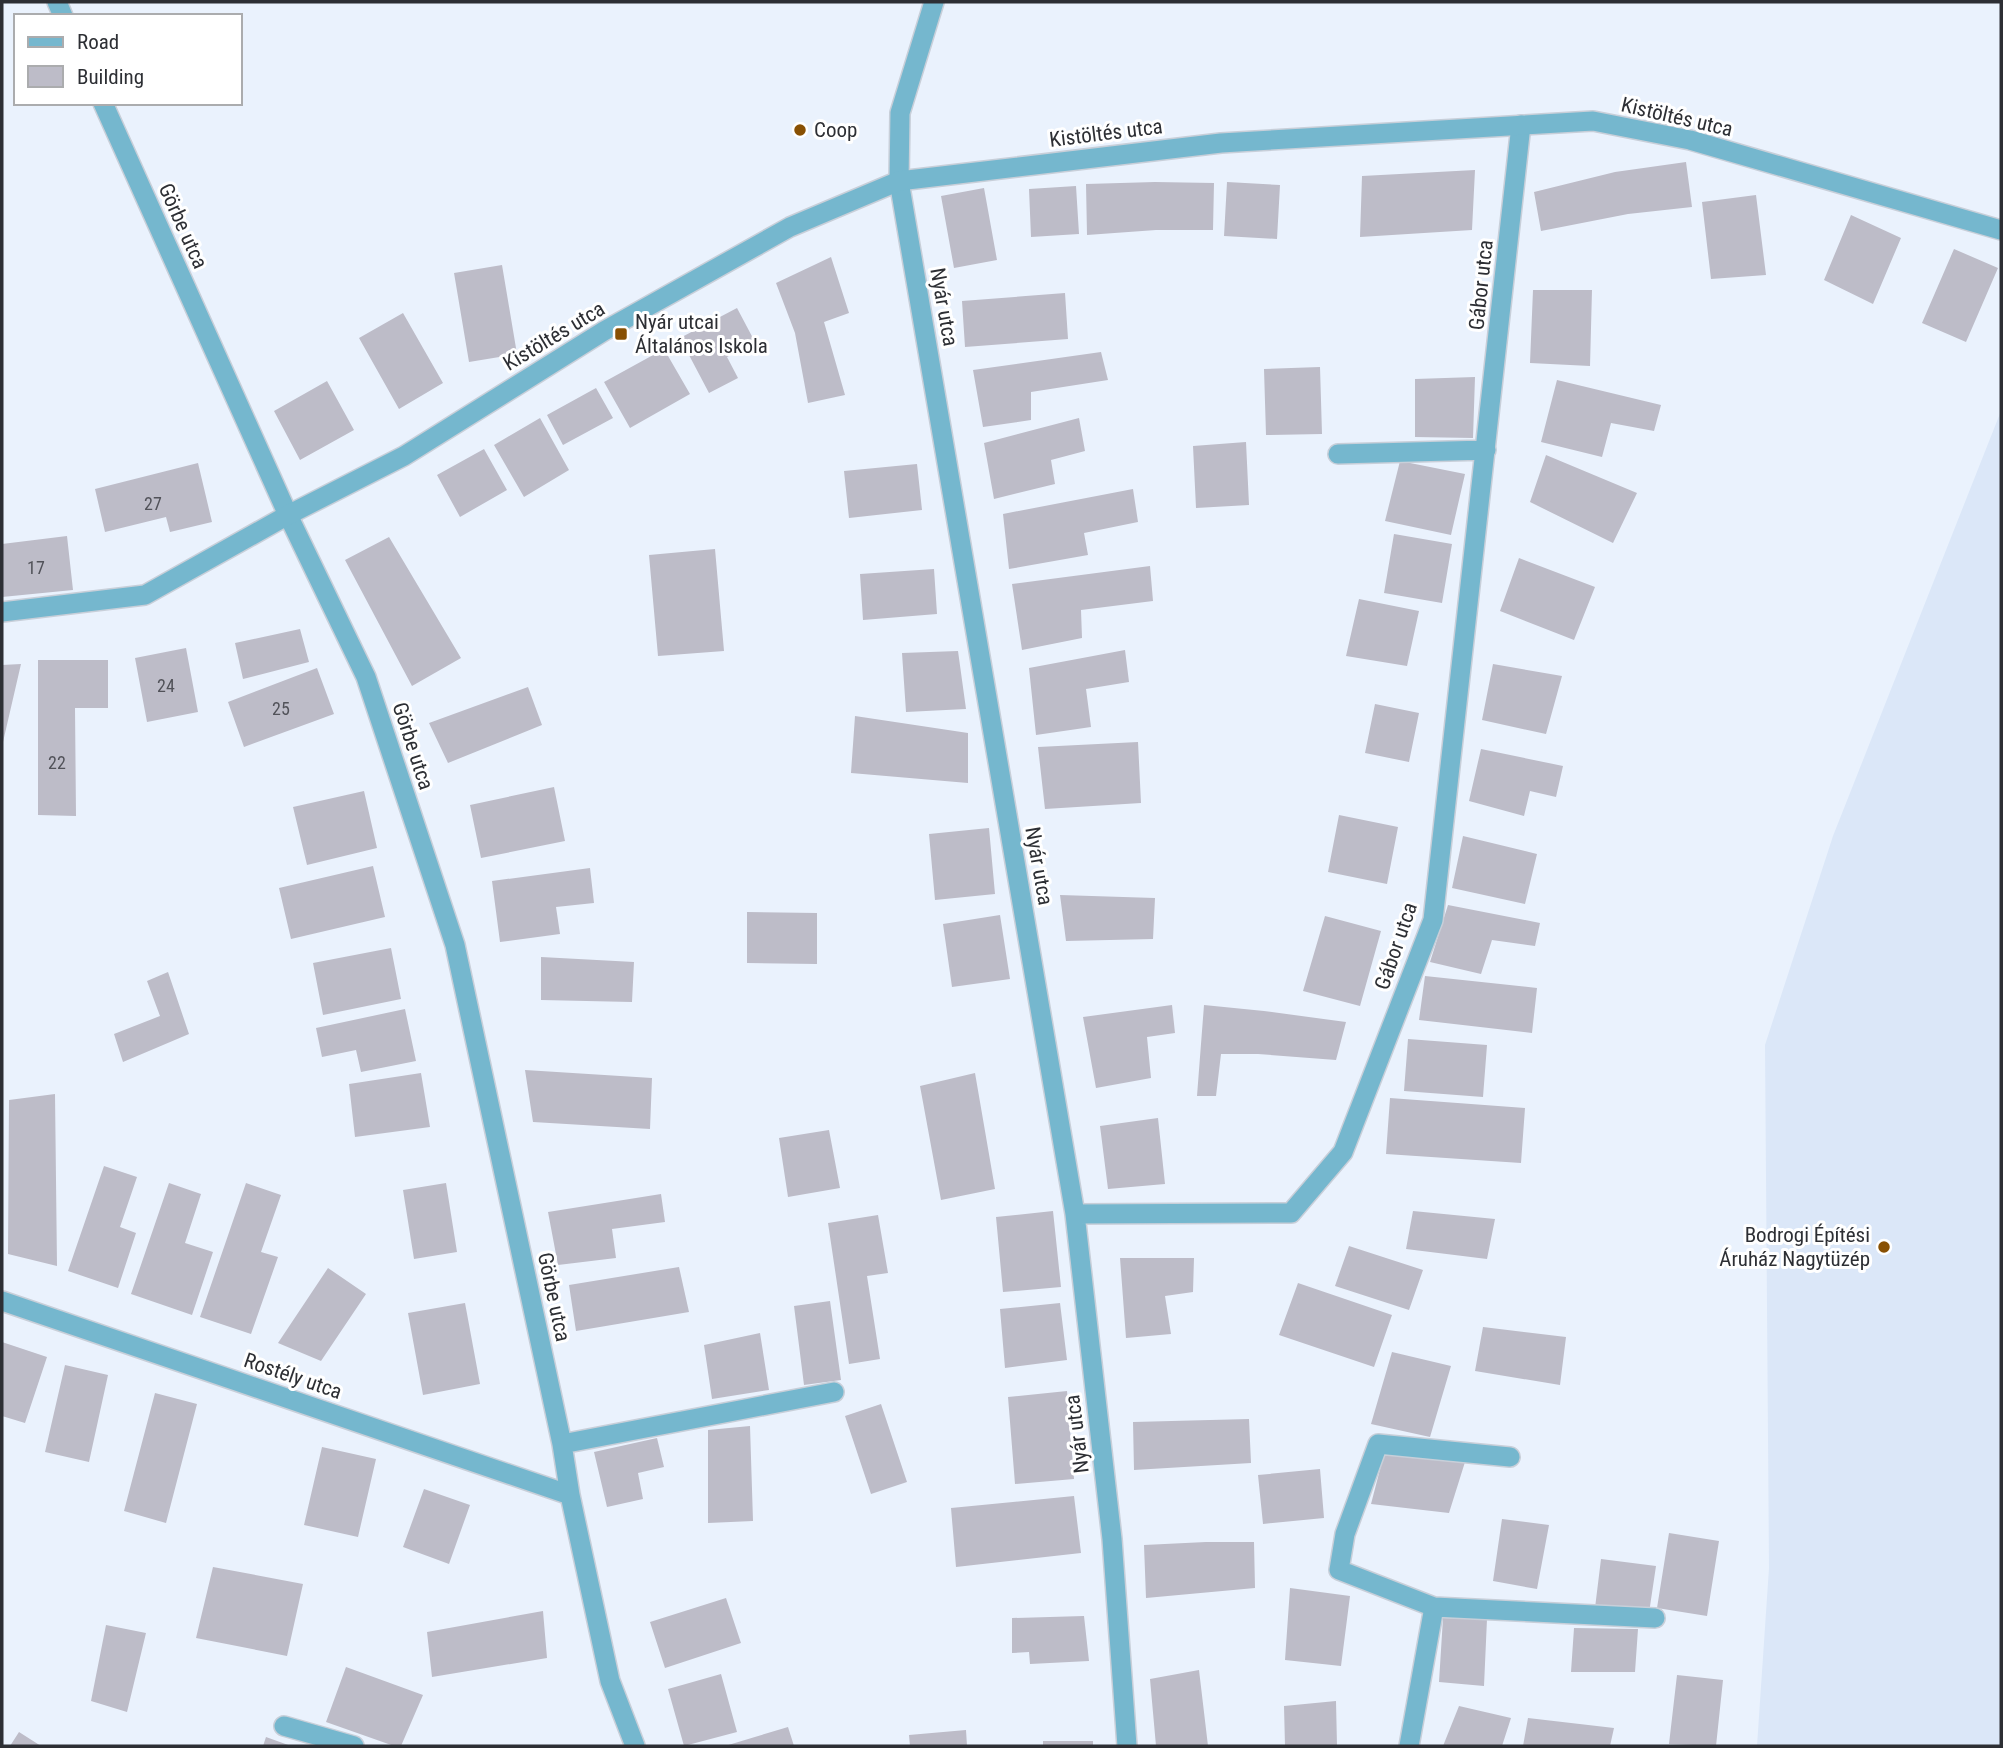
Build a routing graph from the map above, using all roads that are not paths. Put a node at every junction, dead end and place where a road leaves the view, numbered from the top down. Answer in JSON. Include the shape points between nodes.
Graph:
{"nodes":[{"id":1,"x":934,"y":2,"type":"edge"},
{"id":2,"x":104,"y":105,"type":"edge"},
{"id":3,"x":1521,"y":125,"type":"junction"},
{"id":4,"x":899,"y":181,"type":"junction"},
{"id":5,"x":2001,"y":230,"type":"edge"},
{"id":6,"x":1486,"y":450,"type":"junction"},
{"id":7,"x":1338,"y":454,"type":"dead end"},
{"id":8,"x":288,"y":515,"type":"junction"},
{"id":9,"x":2,"y":612,"type":"edge"},
{"id":10,"x":1074,"y":1213,"type":"junction"},
{"id":11,"x":2,"y":1301,"type":"edge"},
{"id":12,"x":834,"y":1392,"type":"dead end"},
{"id":13,"x":562,"y":1444,"type":"junction"},
{"id":14,"x":1510,"y":1457,"type":"dead end"},
{"id":15,"x":570,"y":1495,"type":"junction"},
{"id":16,"x":1434,"y":1607,"type":"junction"},
{"id":17,"x":1655,"y":1618,"type":"dead end"},
{"id":18,"x":284,"y":1726,"type":"dead end"},
{"id":19,"x":354,"y":1746,"type":"edge"},
{"id":20,"x":635,"y":1746,"type":"edge"},
{"id":21,"x":1127,"y":1746,"type":"edge"},
{"id":22,"x":1409,"y":1746,"type":"edge"}],
"edges":[{"from":1,"to":4,"type":"street","name":"Nyár utca","via":[[900,113]]},
{"from":2,"to":8,"type":"street","name":"Görbe utca"},
{"from":3,"to":4,"type":"street","name":"Kistöltés utca","via":[[1221,143]]},
{"from":3,"to":5,"type":"street","name":"Kistöltés utca","via":[[1593,121],[1690,140]]},
{"from":3,"to":6,"type":"street","name":"Gábor utca"},
{"from":4,"to":8,"type":"street","name":"Kistöltés utca","via":[[790,228],[604,331],[404,456]]},
{"from":4,"to":10,"type":"street","name":"Nyár utca"},
{"from":6,"to":7,"type":"street"},
{"from":6,"to":10,"type":"street","name":"Gábor utca","via":[[1433,920],[1343,1152],[1291,1213]]},
{"from":8,"to":9,"type":"street","name":"Kistöltés utca","via":[[145,595]]},
{"from":8,"to":13,"type":"street","name":"Görbe utca","via":[[366,677],[454,945]]},
{"from":10,"to":21,"type":"street","name":"Nyár utca","via":[[1112,1539]]},
{"from":11,"to":15,"type":"street","name":"Rostély utca"},
{"from":12,"to":13,"type":"street"},
{"from":13,"to":15,"type":"street","name":"Görbe utca"},
{"from":14,"to":16,"type":"street","via":[[1378,1444],[1345,1534],[1339,1570]]},
{"from":15,"to":20,"type":"street","name":"Görbe utca","via":[[610,1681]]},
{"from":16,"to":17,"type":"street"},
{"from":16,"to":22,"type":"street"},
{"from":18,"to":19,"type":"street"}]}
